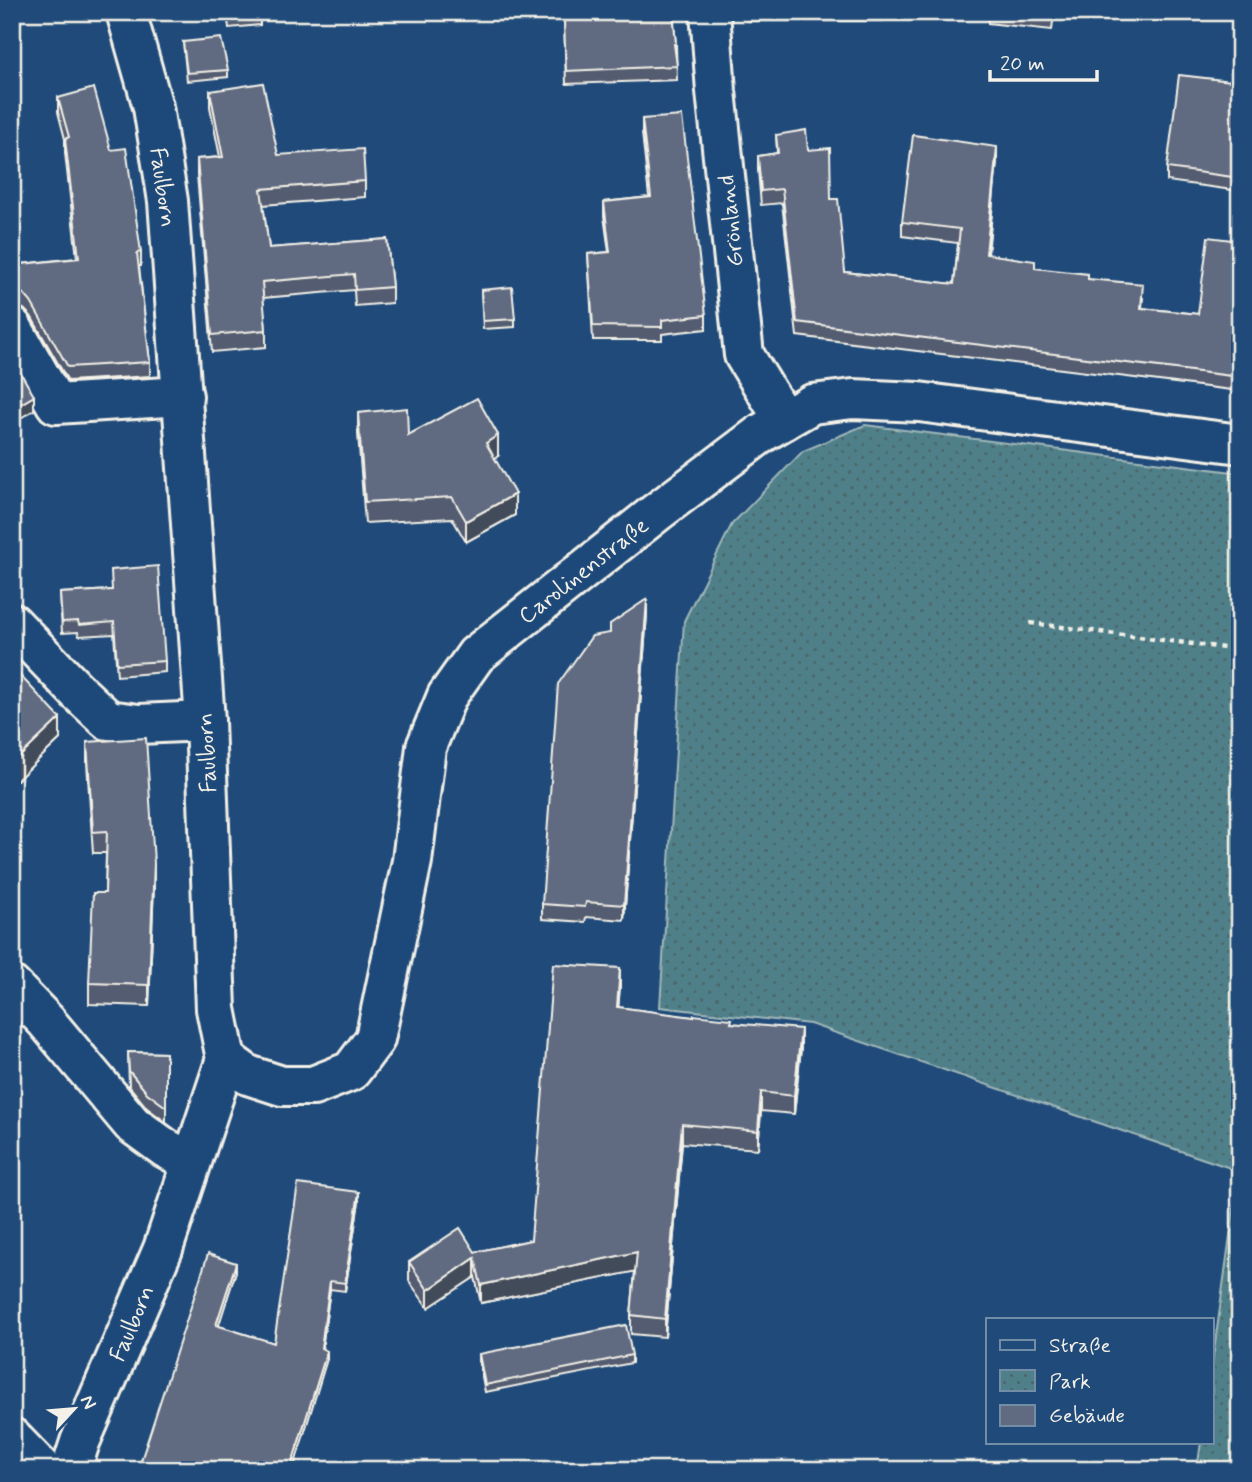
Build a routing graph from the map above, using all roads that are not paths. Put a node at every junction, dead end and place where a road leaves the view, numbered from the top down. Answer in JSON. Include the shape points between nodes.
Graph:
{"nodes":[{"id":1,"x":126,"y":12,"type":"edge"},
{"id":2,"x":710,"y":12,"type":"edge"},
{"id":3,"x":12,"y":327,"type":"edge"},
{"id":4,"x":183,"y":396,"type":"junction"},
{"id":5,"x":783,"y":420,"type":"junction"},
{"id":6,"x":1240,"y":444,"type":"edge"},
{"id":7,"x":12,"y":623,"type":"edge"},
{"id":8,"x":205,"y":722,"type":"junction"},
{"id":9,"x":12,"y":986,"type":"edge"},
{"id":10,"x":226,"y":1059,"type":"junction"},
{"id":11,"x":191,"y":1162,"type":"junction"},
{"id":12,"x":12,"y":1438,"type":"edge"},
{"id":13,"x":43,"y":1470,"type":"edge"},
{"id":14,"x":71,"y":1470,"type":"edge"}],
"edges":[{"from":1,"to":4,"type":"street","name":"Faulborn","via":[[153,107],[168,201]]},
{"from":2,"to":5,"type":"street","name":"Grönland","via":[[744,355]]},
{"from":3,"to":4,"type":"street","via":[[55,404]]},
{"from":4,"to":8,"type":"street","name":"Faulborn"},
{"from":5,"to":6,"type":"street","name":"Carolinenstraße","via":[[813,404],[853,398],[919,402]]},
{"from":5,"to":10,"type":"street","name":"Carolinenstraße","via":[[476,654],[447,696],[426,747],[412,860],[375,1039],[351,1071],[313,1086],[282,1086],[248,1075]]},
{"from":7,"to":8,"type":"street","via":[[108,720]]},
{"from":8,"to":10,"type":"street","name":"Faulborn","via":[[216,1009]]},
{"from":9,"to":11,"type":"street","via":[[132,1124]]},
{"from":10,"to":11,"type":"street","name":"Faulborn"},
{"from":11,"to":14,"type":"street","name":"Faulborn","via":[[163,1249]]},
{"from":12,"to":13,"type":"street"}]}
